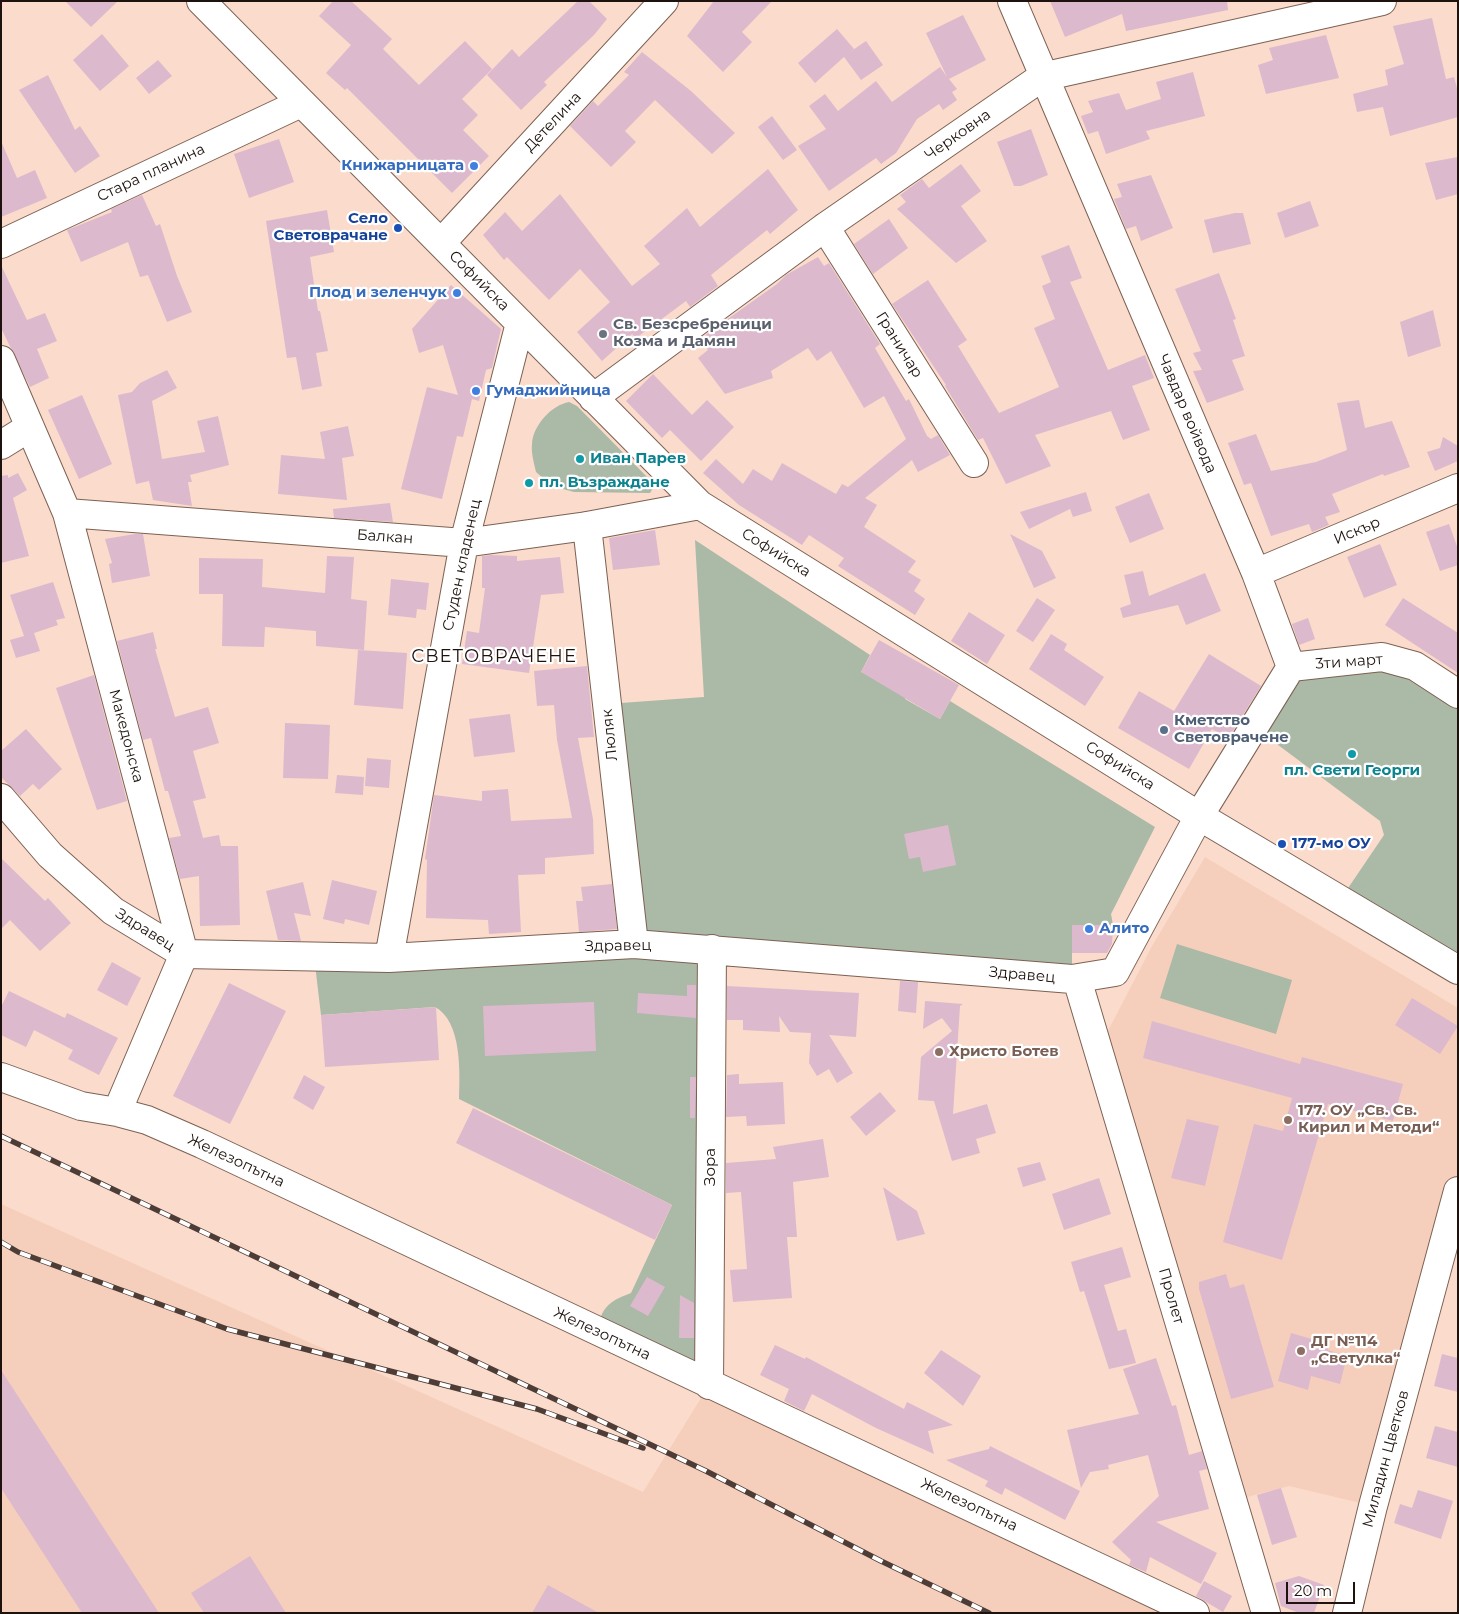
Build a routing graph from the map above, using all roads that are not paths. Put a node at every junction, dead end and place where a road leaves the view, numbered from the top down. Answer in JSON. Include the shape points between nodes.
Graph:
{"nodes":[{"id":1,"x":201,"y":1,"type":"edge"},
{"id":2,"x":664,"y":1,"type":"edge"},
{"id":3,"x":1012,"y":1,"type":"edge"},
{"id":4,"x":1382,"y":1,"type":"edge"},
{"id":5,"x":1042,"y":76,"type":"junction"},
{"id":6,"x":301,"y":103,"type":"junction"},
{"id":7,"x":825,"y":227,"type":"junction"},
{"id":8,"x":441,"y":243,"type":"junction"},
{"id":9,"x":1,"y":244,"type":"edge"},
{"id":10,"x":520,"y":323,"type":"junction"},
{"id":11,"x":1,"y":360,"type":"edge"},
{"id":12,"x":593,"y":398,"type":"junction"},
{"id":13,"x":30,"y":427,"type":"junction"},
{"id":14,"x":1,"y":445,"type":"edge"},
{"id":15,"x":974,"y":463,"type":"dead end"},
{"id":16,"x":1458,"y":488,"type":"edge"},
{"id":17,"x":700,"y":505,"type":"junction"},
{"id":18,"x":67,"y":513,"type":"junction"},
{"id":19,"x":587,"y":526,"type":"junction"},
{"id":20,"x":464,"y":543,"type":"junction"},
{"id":21,"x":1256,"y":573,"type":"junction"},
{"id":22,"x":1291,"y":667,"type":"junction"},
{"id":23,"x":1458,"y":694,"type":"edge"},
{"id":24,"x":1,"y":798,"type":"edge"},
{"id":25,"x":1198,"y":816,"type":"junction"},
{"id":26,"x":634,"y":944,"type":"junction"},
{"id":27,"x":712,"y":949,"type":"junction"},
{"id":28,"x":184,"y":954,"type":"junction"},
{"id":29,"x":389,"y":958,"type":"junction"},
{"id":30,"x":1458,"y":970,"type":"edge"},
{"id":31,"x":1077,"y":979,"type":"junction"},
{"id":32,"x":1,"y":1077,"type":"edge"},
{"id":33,"x":117,"y":1112,"type":"junction"},
{"id":34,"x":1458,"y":1191,"type":"edge"},
{"id":35,"x":710,"y":1385,"type":"junction"},
{"id":36,"x":1195,"y":1613,"type":"edge"},
{"id":37,"x":1266,"y":1613,"type":"edge"},
{"id":38,"x":1347,"y":1613,"type":"edge"}],
"edges":[{"from":1,"to":6,"type":"street","name":"Софийска"},
{"from":2,"to":8,"type":"street","name":"Детелина"},
{"from":3,"to":5,"type":"street","name":"Чавдар войвода"},
{"from":4,"to":5,"type":"street","name":"Черковна"},
{"from":5,"to":7,"type":"street","name":"Черковна"},
{"from":5,"to":21,"type":"street","name":"Чавдар войвода"},
{"from":6,"to":8,"type":"street","name":"Софийска"},
{"from":6,"to":9,"type":"street","name":"Стара планина"},
{"from":7,"to":12,"type":"street","name":"Черковна"},
{"from":7,"to":15,"type":"street","name":"Граничар"},
{"from":8,"to":10,"type":"street","name":"Софийска"},
{"from":10,"to":12,"type":"street","name":"Софийска"},
{"from":10,"to":20,"type":"street","name":"Студен кладенец"},
{"from":11,"to":13,"type":"street","name":"Македонска"},
{"from":12,"to":17,"type":"street","name":"Софийска"},
{"from":13,"to":14,"type":"street"},
{"from":13,"to":18,"type":"street","name":"Македонска"},
{"from":16,"to":21,"type":"street","name":"Искър"},
{"from":17,"to":19,"type":"street","name":"Балкан"},
{"from":17,"to":25,"type":"street","name":"Софийска"},
{"from":18,"to":20,"type":"street","name":"Балкан"},
{"from":18,"to":28,"type":"street","name":"Македонска"},
{"from":19,"to":20,"type":"street","name":"Балкан"},
{"from":19,"to":26,"type":"street","name":"Люляк"},
{"from":20,"to":29,"type":"street","name":"Студен кладенец"},
{"from":21,"to":22,"type":"street","name":"Чавдар войвода"},
{"from":22,"to":23,"type":"street","name":"3ти март","via":[[1382,657],[1415,666]]},
{"from":22,"to":25,"type":"street"},
{"from":24,"to":28,"type":"street","name":"Здравец","via":[[50,855],[113,911]]},
{"from":25,"to":30,"type":"street","name":"Софийска"},
{"from":25,"to":31,"type":"street","name":"Здравец","via":[[1115,972]]},
{"from":26,"to":27,"type":"street","name":"Здравец"},
{"from":26,"to":29,"type":"street","name":"Здравец"},
{"from":27,"to":31,"type":"street","name":"Здравец"},
{"from":27,"to":35,"type":"street","name":"Зора"},
{"from":28,"to":29,"type":"street","name":"Здравец"},
{"from":28,"to":33,"type":"street"},
{"from":31,"to":37,"type":"street","name":"Пролет"},
{"from":32,"to":33,"type":"street","name":"Железопътна","via":[[81,1106]]},
{"from":33,"to":35,"type":"street","name":"Железопътна","via":[[146,1120],[202,1144]]},
{"from":34,"to":38,"type":"street","name":"Миладин Цветков","via":[[1372,1506]]},
{"from":35,"to":36,"type":"street","name":"Железопътна","via":[[884,1464]]}]}
